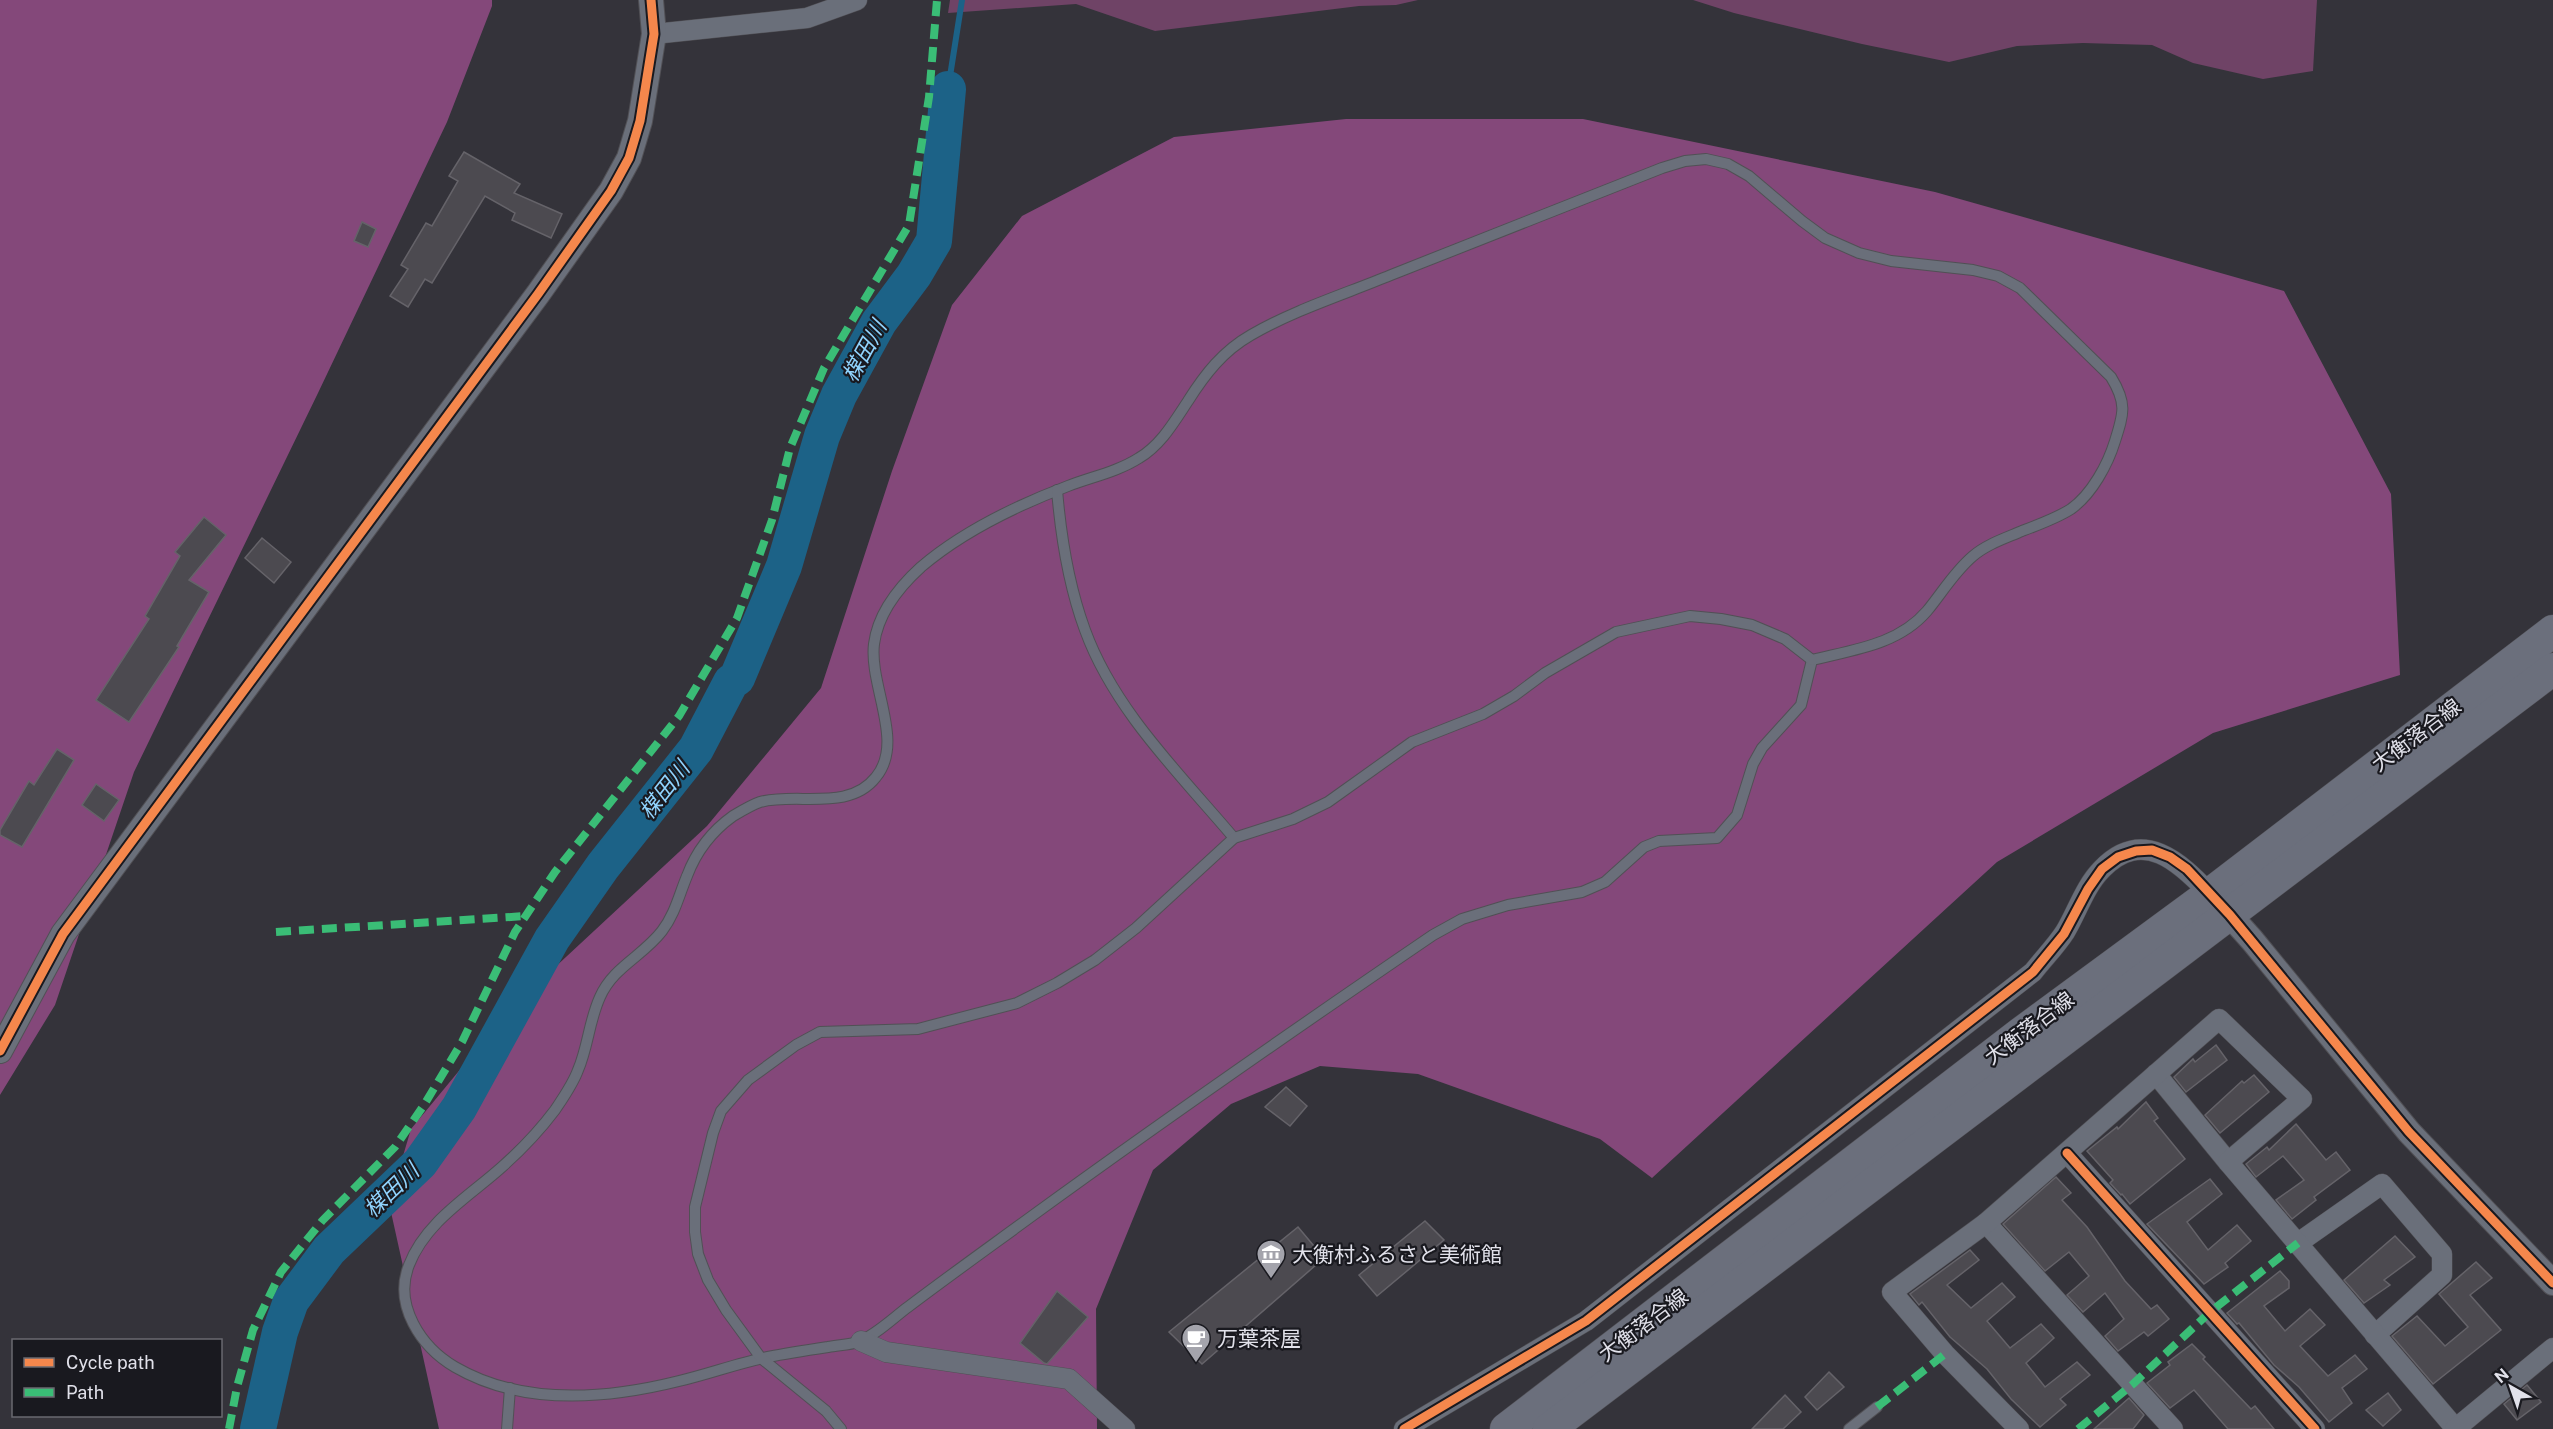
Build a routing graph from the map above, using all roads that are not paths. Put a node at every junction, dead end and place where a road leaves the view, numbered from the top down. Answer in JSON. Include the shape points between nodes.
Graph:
{"nodes":[{"id":1,"x":651,"y":0,"type":"edge"},
{"id":2,"x":857,"y":0,"type":"edge"},
{"id":3,"x":654,"y":34,"type":"junction"},
{"id":4,"x":1057,"y":490,"type":"junction"},
{"id":5,"x":2553,"y":631,"type":"edge"},
{"id":6,"x":1812,"y":660,"type":"junction"},
{"id":7,"x":2553,"y":669,"type":"edge"},
{"id":8,"x":1234,"y":838,"type":"junction"},
{"id":9,"x":2220,"y":904,"type":"junction"},
{"id":10,"x":0,"y":1051,"type":"edge"},
{"id":11,"x":2156,"y":1074,"type":"junction"},
{"id":12,"x":2067,"y":1153,"type":"junction"},
{"id":13,"x":2228,"y":1162,"type":"junction"},
{"id":14,"x":1986,"y":1223,"type":"junction"},
{"id":15,"x":2298,"y":1244,"type":"junction"},
{"id":16,"x":2553,"y":1283,"type":"edge"},
{"id":17,"x":2375,"y":1335,"type":"junction"},
{"id":18,"x":861,"y":1341,"type":"junction"},
{"id":19,"x":2553,"y":1348,"type":"edge"},
{"id":20,"x":761,"y":1358,"type":"junction"},
{"id":21,"x":510,"y":1388,"type":"junction"},
{"id":22,"x":1877,"y":1407,"type":"dead end"},
{"id":23,"x":507,"y":1429,"type":"edge"},
{"id":24,"x":842,"y":1429,"type":"edge"},
{"id":25,"x":1125,"y":1429,"type":"edge"},
{"id":26,"x":1404,"y":1429,"type":"edge"},
{"id":27,"x":1506,"y":1429,"type":"edge"},
{"id":28,"x":1549,"y":1429,"type":"edge"},
{"id":29,"x":1849,"y":1429,"type":"edge"},
{"id":30,"x":2019,"y":1429,"type":"edge"},
{"id":31,"x":2173,"y":1429,"type":"edge"},
{"id":32,"x":2315,"y":1429,"type":"edge"},
{"id":33,"x":2456,"y":1429,"type":"edge"}],
"edges":[{"from":1,"to":3,"type":"street"},
{"from":2,"to":3,"type":"street","via":[[807,18]]},
{"from":3,"to":10,"type":"street","via":[[640,121],[628,158],[610,191],[531,304],[63,934]]},
{"from":4,"to":6,"type":"lane","via":[[1133,463],[1154,448],[1226,352],[1272,324],[1662,168],[1706,159],[1728,164],[1749,176],[1802,221],[1859,254],[1973,270],[1998,276],[2020,288],[2111,377],[2121,394],[2123,414],[2111,456],[2090,490],[2072,508],[1974,555],[1952,576],[1926,613],[1905,630],[1880,643]]},
{"from":4,"to":8,"type":"lane","via":[[1074,598],[1100,663],[1159,750]]},
{"from":4,"to":21,"type":"lane","via":[[957,541],[924,564],[903,586],[888,604],[873,648],[888,750],[882,772],[864,789],[842,797],[762,801],[738,812],[718,829],[688,871],[675,910],[662,932],[607,982],[597,1001],[579,1070],[560,1104],[501,1168],[455,1205],[412,1256],[405,1279],[405,1300],[412,1322],[427,1344],[445,1361]]},
{"from":5,"to":9,"type":"main road","name":"大衡落合線"},
{"from":6,"to":8,"type":"lane","via":[[1785,639],[1752,625],[1721,619],[1690,616],[1616,632],[1483,714],[1412,742],[1328,802],[1293,819]]},
{"from":6,"to":18,"type":"lane","via":[[1801,705],[1762,748],[1737,815],[1717,838],[1659,841],[1644,847],[1605,882],[1582,892],[1508,905],[1462,919],[1433,935],[1174,1113]]},
{"from":7,"to":9,"type":"main road","name":"大衡落合線"},
{"from":8,"to":20,"type":"lane","via":[[1136,928],[1057,983],[1017,1003],[918,1029],[820,1032],[796,1045],[734,1093],[721,1111],[713,1133],[695,1207],[695,1232],[708,1280]]},
{"from":9,"to":16,"type":"street","via":[[2409,1132]]},
{"from":9,"to":26,"type":"street","via":[[2187,869],[2161,854],[2136,850],[2118,857],[2102,869],[2064,933],[2033,972],[1586,1321]]},
{"from":9,"to":27,"type":"main road","name":"大衡落合線","via":[[2021,1033]]},
{"from":9,"to":28,"type":"main road","name":"大衡落合線"},
{"from":11,"to":12,"type":"street"},
{"from":11,"to":13,"type":"street"},
{"from":11,"to":13,"type":"street","via":[[2219,1019],[2302,1099]]},
{"from":12,"to":14,"type":"street"},
{"from":12,"to":32,"type":"street"},
{"from":13,"to":15,"type":"street"},
{"from":14,"to":30,"type":"street","via":[[1892,1292],[1945,1354]]},
{"from":14,"to":31,"type":"street"},
{"from":15,"to":17,"type":"street"},
{"from":15,"to":17,"type":"street","via":[[2382,1184],[2442,1254],[2442,1275]]},
{"from":17,"to":33,"type":"street"},
{"from":18,"to":20,"type":"lane"},
{"from":18,"to":25,"type":"street","via":[[886,1352],[1069,1379]]},
{"from":19,"to":33,"type":"street"},
{"from":20,"to":21,"type":"lane","via":[[624,1392],[540,1394]]},
{"from":20,"to":24,"type":"lane"},
{"from":21,"to":23,"type":"lane"},
{"from":22,"to":29,"type":"lane"}]}
